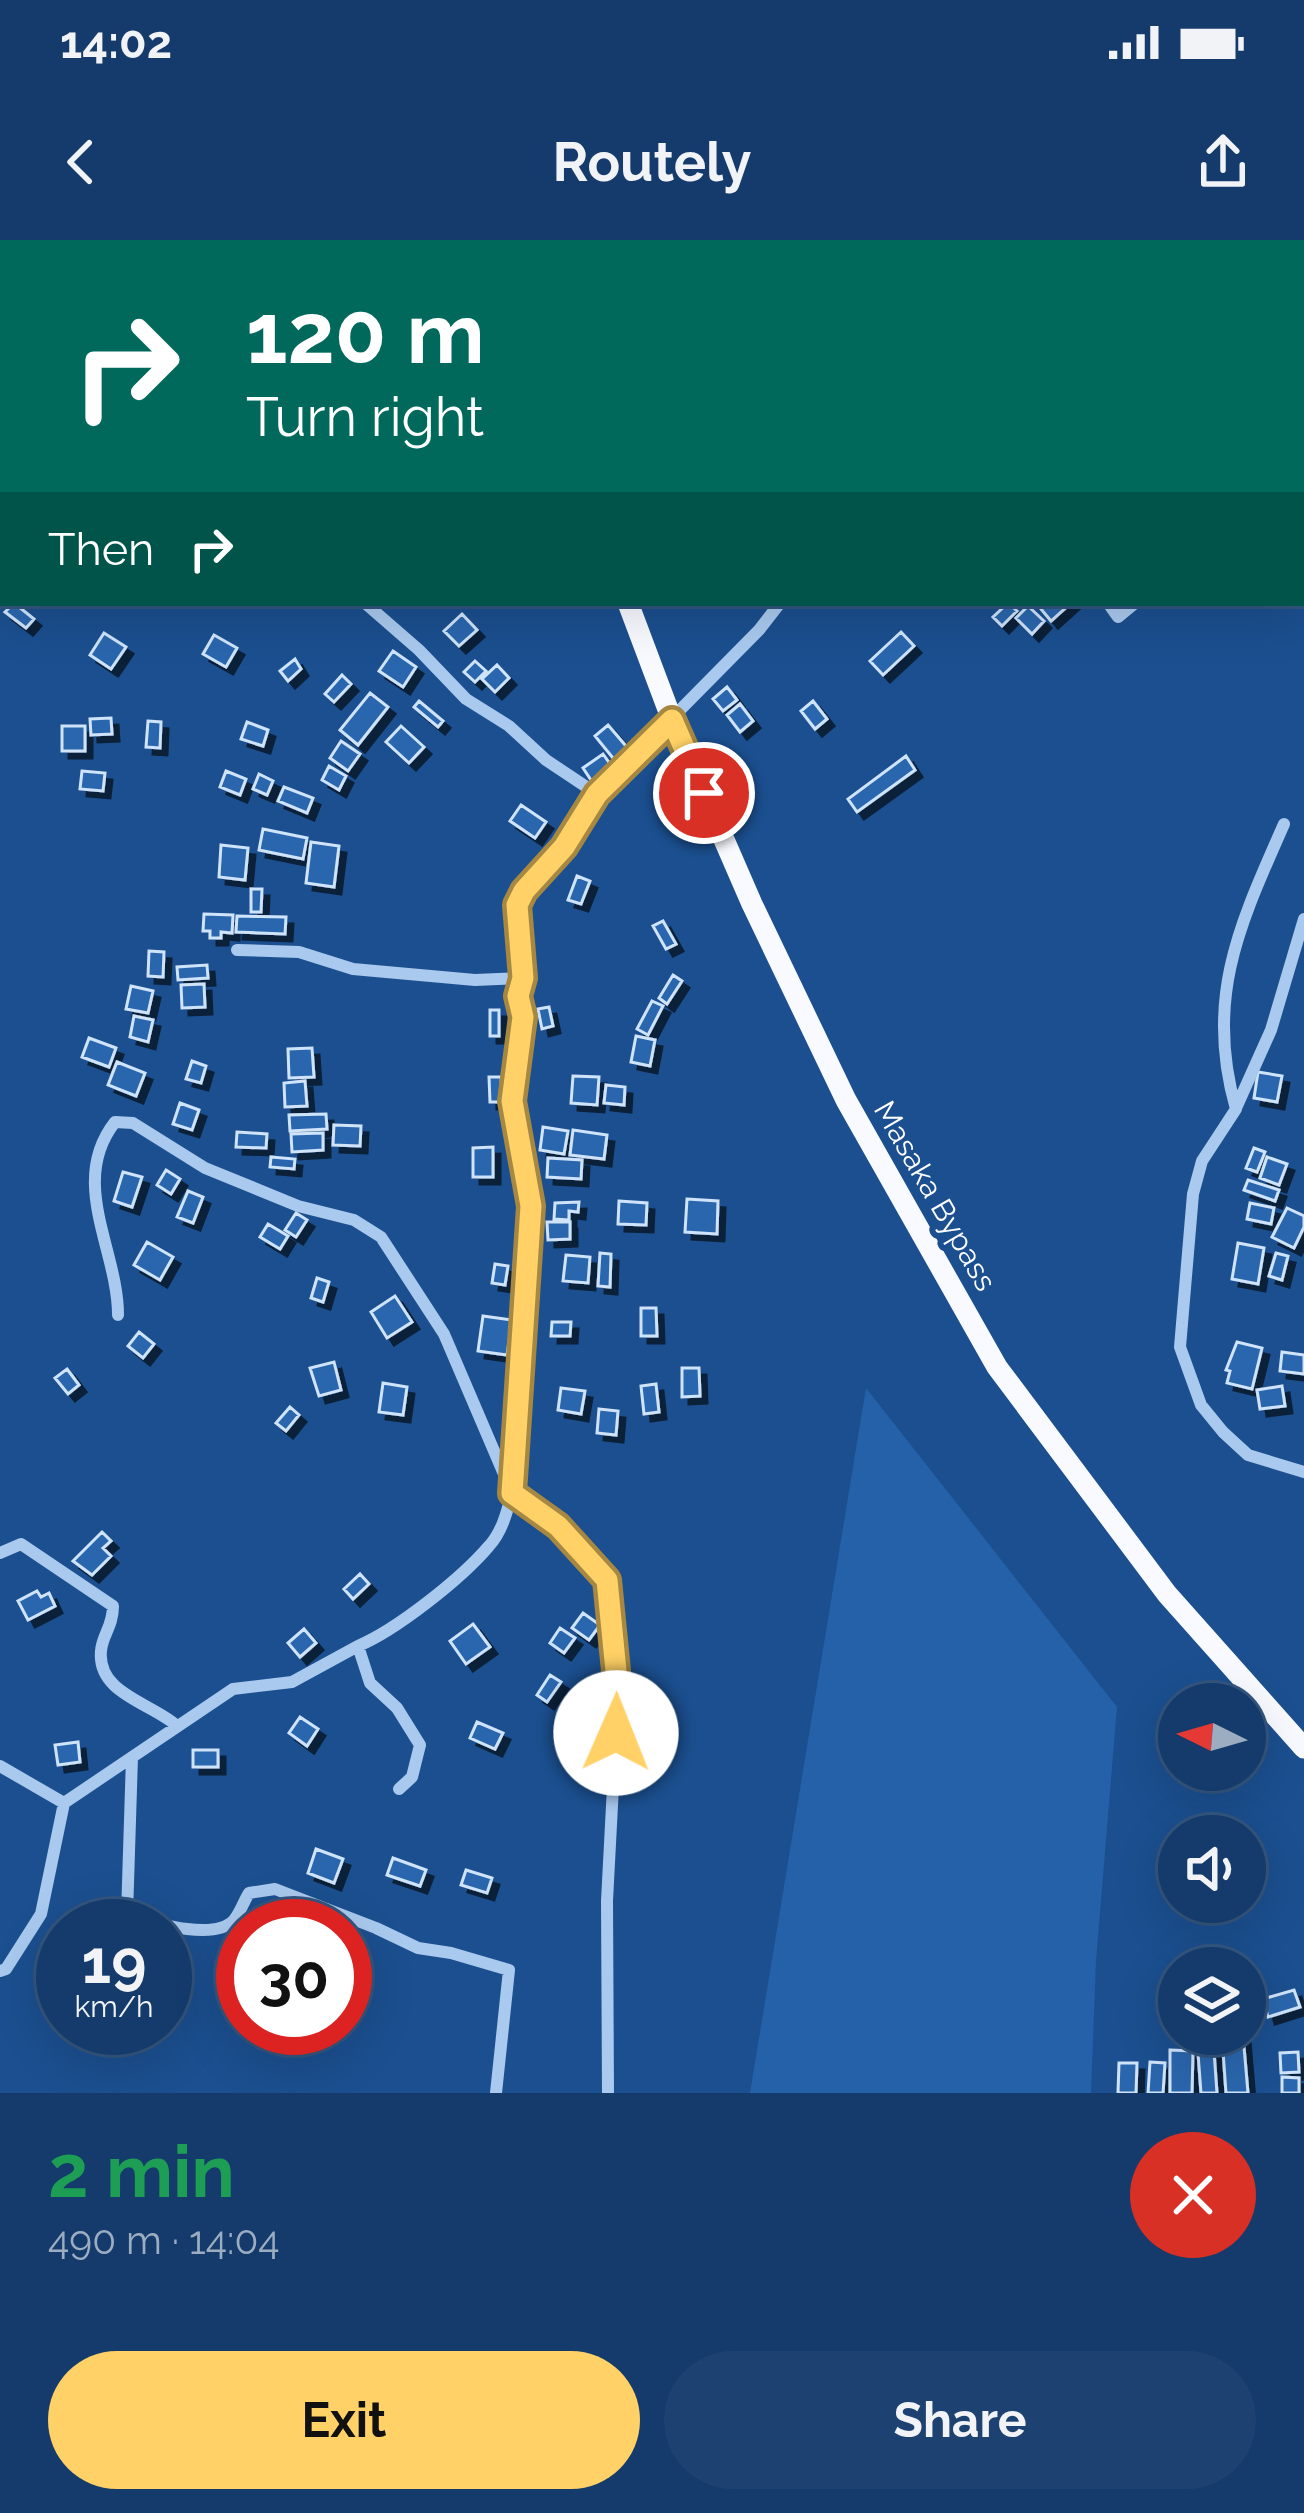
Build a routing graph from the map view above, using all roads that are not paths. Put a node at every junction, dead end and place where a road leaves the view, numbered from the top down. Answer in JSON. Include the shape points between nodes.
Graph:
{"nodes":[{"id":1,"x":368,"y":606,"type":"edge"},
{"id":2,"x":629,"y":606,"type":"edge"},
{"id":3,"x":778,"y":606,"type":"edge"},
{"id":4,"x":1110,"y":606,"type":"edge"},
{"id":5,"x":1131,"y":606,"type":"edge"},
{"id":6,"x":672,"y":720,"type":"junction"},
{"id":7,"x":597,"y":794,"type":"junction"},
{"id":8,"x":1283,"y":824,"type":"dead end"},
{"id":9,"x":1304,"y":919,"type":"edge"},
{"id":10,"x":237,"y":950,"type":"dead end"},
{"id":11,"x":523,"y":978,"type":"junction"},
{"id":12,"x":1236,"y":1109,"type":"junction"},
{"id":13,"x":118,"y":1315,"type":"dead end"},
{"id":14,"x":1304,"y":1472,"type":"edge"},
{"id":15,"x":512,"y":1493,"type":"junction"},
{"id":16,"x":0,"y":1553,"type":"edge"},
{"id":17,"x":358,"y":1646,"type":"junction"},
{"id":18,"x":177,"y":1726,"type":"junction"},
{"id":19,"x":1304,"y":1748,"type":"edge"},
{"id":20,"x":132,"y":1757,"type":"junction"},
{"id":21,"x":0,"y":1766,"type":"edge"},
{"id":22,"x":399,"y":1789,"type":"dead end"},
{"id":23,"x":64,"y":1804,"type":"junction"},
{"id":24,"x":0,"y":1971,"type":"edge"},
{"id":25,"x":496,"y":2093,"type":"edge"},
{"id":26,"x":608,"y":2093,"type":"edge"}],
"edges":[{"from":1,"to":7,"type":"street","via":[[466,699]]},
{"from":2,"to":6,"type":"highway","name":"Masaka Bypass"},
{"from":3,"to":6,"type":"street"},
{"from":4,"to":5,"type":"street","via":[[1118,617]]},
{"from":6,"to":7,"type":"street"},
{"from":6,"to":19,"type":"highway","name":"Masaka Bypass","via":[[846,1100],[998,1367],[1167,1594]]},
{"from":7,"to":11,"type":"street","via":[[517,905]]},
{"from":8,"to":12,"type":"street","via":[[1228,971],[1222,1054]]},
{"from":9,"to":12,"type":"street","via":[[1271,1030]]},
{"from":10,"to":11,"type":"street","via":[[299,952],[353,969]]},
{"from":11,"to":15,"type":"street","via":[[512,1101],[531,1206]]},
{"from":12,"to":14,"type":"street","via":[[1202,1161],[1193,1194],[1180,1347],[1201,1405],[1223,1432],[1248,1455]]},
{"from":13,"to":15,"type":"street","via":[[93,1191],[109,1130],[125,1121],[205,1168],[381,1237],[444,1334]]},
{"from":15,"to":17,"type":"street","via":[[490,1545],[389,1633]]},
{"from":15,"to":26,"type":"street","via":[[558,1526],[607,1580],[618,1691]]},
{"from":16,"to":18,"type":"street","via":[[21,1544],[112,1606],[101,1651],[105,1674],[119,1692]]},
{"from":17,"to":18,"type":"street","via":[[292,1682],[233,1689]]},
{"from":17,"to":22,"type":"street","via":[[370,1683],[420,1744],[412,1777]]},
{"from":18,"to":20,"type":"street"},
{"from":20,"to":23,"type":"street"},
{"from":20,"to":25,"type":"street","via":[[127,1916],[220,1930],[249,1893],[275,1889],[418,1948],[509,1970]]},
{"from":21,"to":23,"type":"street"},
{"from":23,"to":24,"type":"street","via":[[41,1914]]}]}
